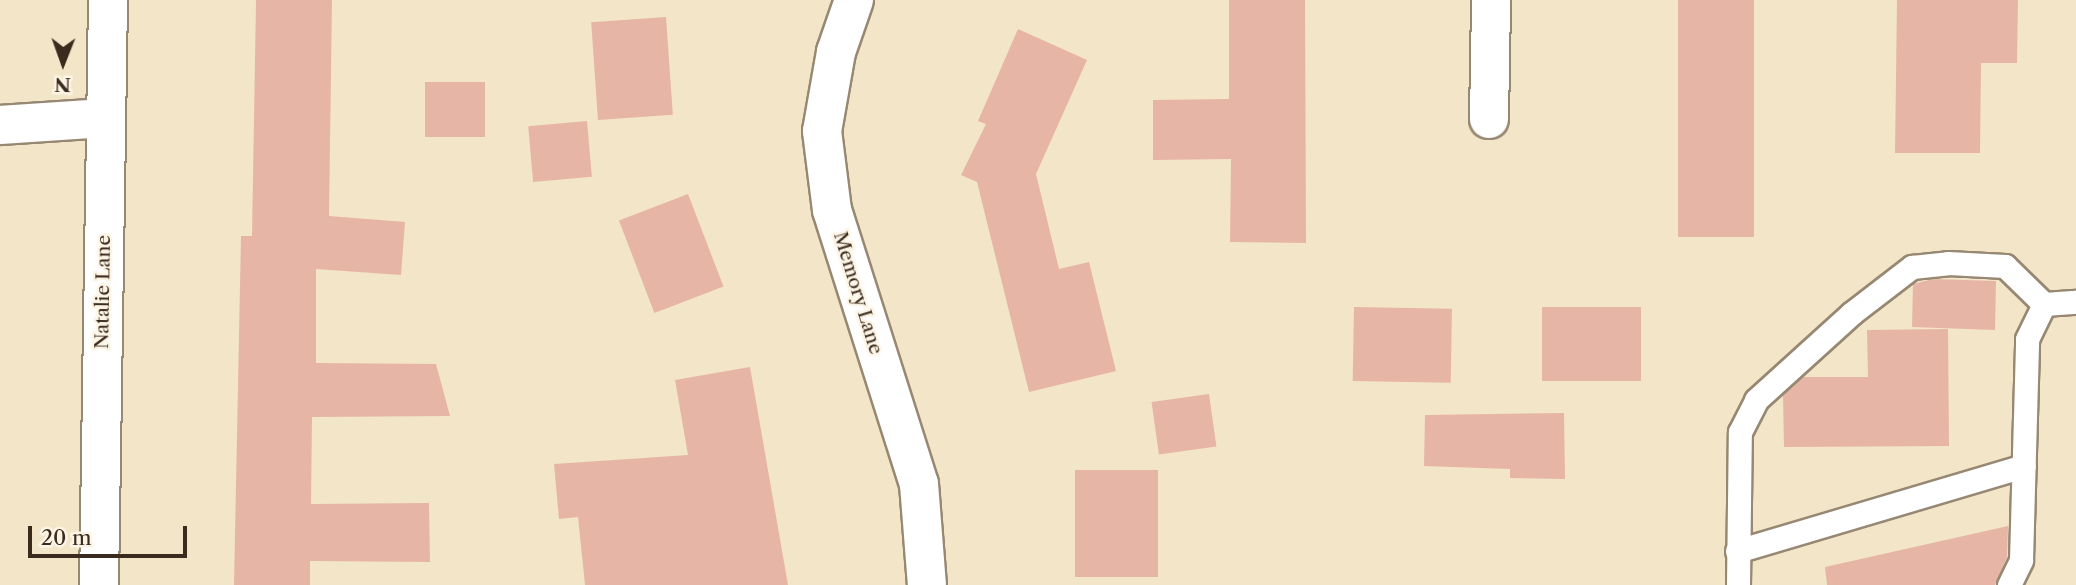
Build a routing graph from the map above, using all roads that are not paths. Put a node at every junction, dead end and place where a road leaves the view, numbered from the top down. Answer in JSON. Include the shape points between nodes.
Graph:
{"nodes":[{"id":1,"x":108,"y":0,"type":"edge"},
{"id":2,"x":854,"y":0,"type":"edge"},
{"id":3,"x":1491,"y":0,"type":"edge"},
{"id":4,"x":105,"y":118,"type":"junction"},
{"id":5,"x":1489,"y":119,"type":"dead end"},
{"id":6,"x":0,"y":125,"type":"edge"},
{"id":7,"x":2076,"y":302,"type":"edge"},
{"id":8,"x":2044,"y":304,"type":"junction"},
{"id":9,"x":2024,"y":466,"type":"junction"},
{"id":10,"x":1737,"y":551,"type":"junction"},
{"id":11,"x":99,"y":585,"type":"edge"},
{"id":12,"x":927,"y":585,"type":"edge"},
{"id":13,"x":1738,"y":585,"type":"edge"},
{"id":14,"x":2009,"y":585,"type":"edge"}],
"edges":[{"from":1,"to":4,"type":"street","name":"Natalie Lane"},
{"from":2,"to":12,"type":"street","name":"Memory Lane","via":[[836,52],[824,144],[832,209],[919,484]]},
{"from":3,"to":5,"type":"street"},
{"from":4,"to":6,"type":"street"},
{"from":4,"to":11,"type":"street","name":"Natalie Lane"},
{"from":7,"to":8,"type":"lane"},
{"from":8,"to":9,"type":"lane","via":[[2026,338]]},
{"from":8,"to":10,"type":"lane","via":[[2005,266],[1948,263],[1912,267],[1852,313],[1756,400],[1740,432]]},
{"from":9,"to":10,"type":"lane"},
{"from":9,"to":14,"type":"lane","via":[[2021,560]]},
{"from":10,"to":13,"type":"lane"}]}
